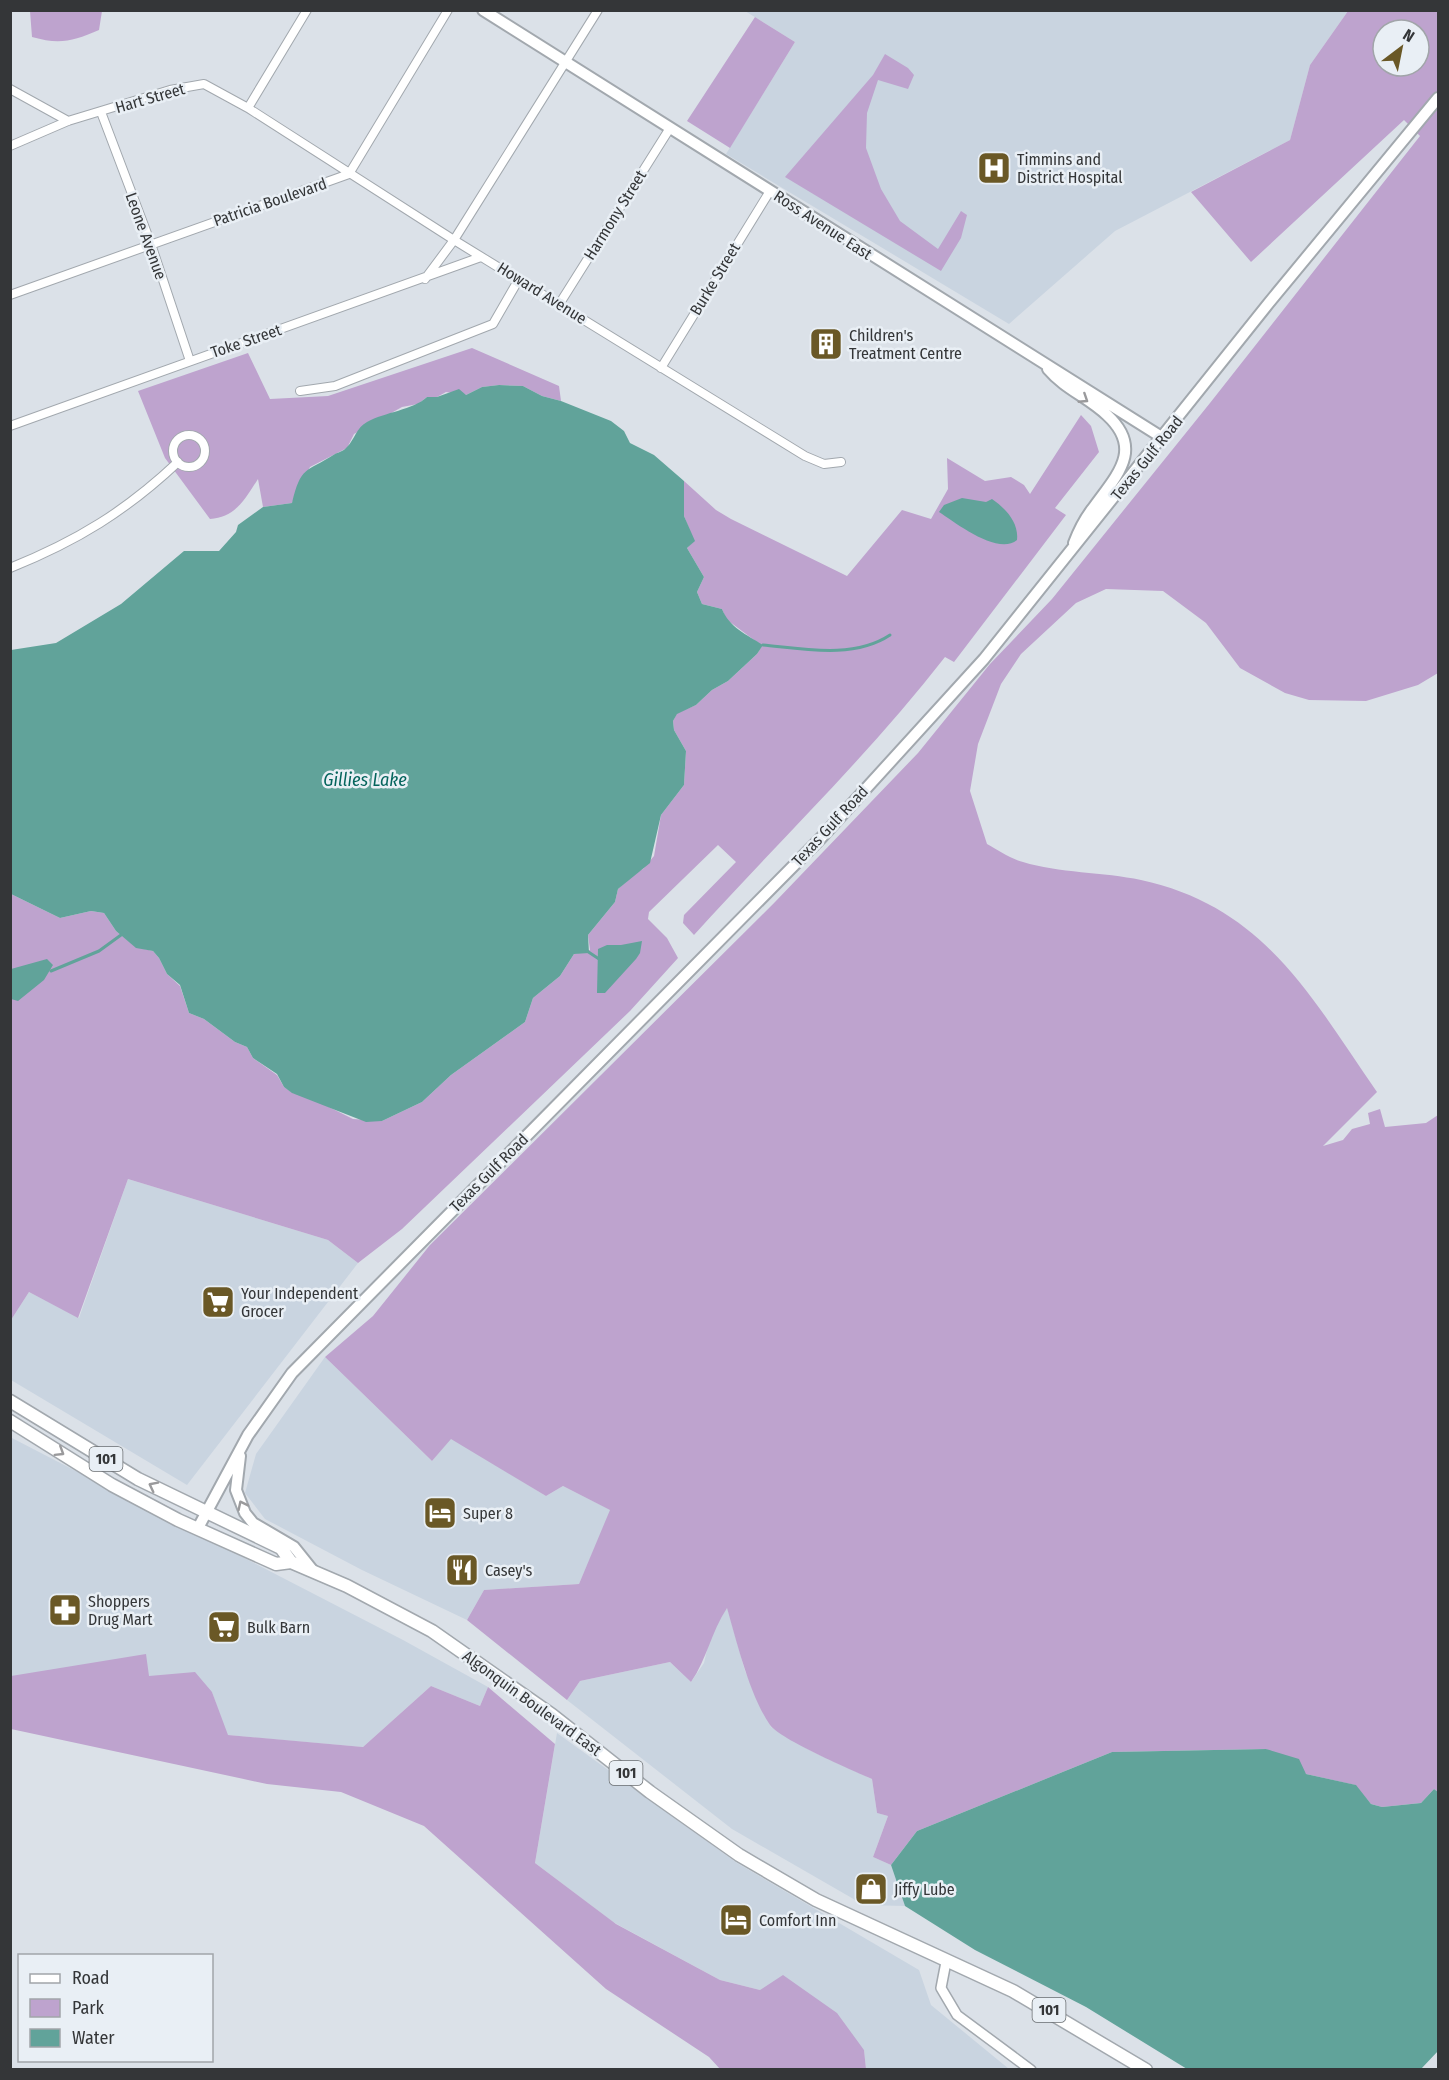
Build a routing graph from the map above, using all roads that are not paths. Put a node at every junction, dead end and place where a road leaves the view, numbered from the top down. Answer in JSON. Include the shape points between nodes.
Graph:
{"nodes":[{"id":1,"x":308,"y":10,"type":"edge"},
{"id":2,"x":448,"y":10,"type":"edge"},
{"id":3,"x":483,"y":10,"type":"edge"},
{"id":4,"x":598,"y":10,"type":"edge"},
{"id":5,"x":566,"y":61,"type":"junction"},
{"id":6,"x":10,"y":89,"type":"edge"},
{"id":7,"x":1438,"y":98,"type":"edge"},
{"id":8,"x":248,"y":108,"type":"junction"},
{"id":9,"x":101,"y":112,"type":"junction"},
{"id":10,"x":68,"y":121,"type":"junction"},
{"id":11,"x":670,"y":128,"type":"junction"},
{"id":12,"x":10,"y":146,"type":"edge"},
{"id":13,"x":350,"y":174,"type":"junction"},
{"id":14,"x":770,"y":191,"type":"junction"},
{"id":15,"x":454,"y":240,"type":"junction"},
{"id":16,"x":151,"y":244,"type":"junction"},
{"id":17,"x":482,"y":257,"type":"junction"},
{"id":18,"x":425,"y":279,"type":"junction"},
{"id":19,"x":519,"y":279,"type":"junction"},
{"id":20,"x":10,"y":295,"type":"edge"},
{"id":21,"x":560,"y":303,"type":"junction"},
{"id":22,"x":190,"y":361,"type":"junction"},
{"id":23,"x":1041,"y":361,"type":"junction"},
{"id":24,"x":661,"y":368,"type":"junction"},
{"id":25,"x":300,"y":391,"type":"dead end"},
{"id":26,"x":10,"y":426,"type":"edge"},
{"id":27,"x":1163,"y":438,"type":"junction"},
{"id":28,"x":178,"y":462,"type":"junction"},
{"id":29,"x":841,"y":462,"type":"dead end"},
{"id":30,"x":1069,"y":555,"type":"junction"},
{"id":31,"x":10,"y":568,"type":"edge"},
{"id":32,"x":10,"y":1401,"type":"edge"},
{"id":33,"x":10,"y":1420,"type":"edge"},
{"id":34,"x":240,"y":1450,"type":"junction"},
{"id":35,"x":205,"y":1513,"type":"junction"},
{"id":36,"x":198,"y":1528,"type":"junction"},
{"id":37,"x":291,"y":1562,"type":"junction"},
{"id":38,"x":314,"y":1572,"type":"junction"},
{"id":39,"x":946,"y":1962,"type":"junction"},
{"id":40,"x":1031,"y":2070,"type":"edge"},
{"id":41,"x":1146,"y":2070,"type":"edge"}],
"edges":[{"from":1,"to":8,"type":"street"},
{"from":2,"to":13,"type":"street"},
{"from":3,"to":5,"type":"main road","name":"Ross Avenue East"},
{"from":4,"to":5,"type":"street"},
{"from":5,"to":11,"type":"main road","name":"Ross Avenue East"},
{"from":5,"to":15,"type":"street"},
{"from":6,"to":10,"type":"street"},
{"from":7,"to":27,"type":"main road","name":"Texas Gulf Road"},
{"from":8,"to":9,"type":"street","name":"Hart Street","via":[[204,84],[170,90]]},
{"from":8,"to":13,"type":"street","name":"Howard Avenue"},
{"from":9,"to":10,"type":"street","name":"Hart Street"},
{"from":9,"to":16,"type":"street","name":"Leone Avenue"},
{"from":10,"to":12,"type":"street","name":"Hart Street"},
{"from":11,"to":14,"type":"main road","name":"Ross Avenue East"},
{"from":11,"to":21,"type":"street","name":"Harmony Street"},
{"from":13,"to":15,"type":"street","name":"Howard Avenue"},
{"from":13,"to":16,"type":"street","name":"Patricia Boulevard"},
{"from":14,"to":23,"type":"main road","name":"Ross Avenue East"},
{"from":14,"to":24,"type":"street","name":"Burke Street"},
{"from":15,"to":17,"type":"street","name":"Howard Avenue"},
{"from":15,"to":18,"type":"street"},
{"from":16,"to":20,"type":"street","name":"Patricia Boulevard"},
{"from":16,"to":22,"type":"street","name":"Leone Avenue"},
{"from":17,"to":18,"type":"street","name":"Toke Street"},
{"from":17,"to":19,"type":"street","name":"Howard Avenue"},
{"from":18,"to":22,"type":"street","name":"Toke Street"},
{"from":19,"to":21,"type":"street","name":"Howard Avenue"},
{"from":19,"to":25,"type":"street","via":[[493,324],[335,386]]},
{"from":21,"to":24,"type":"street","name":"Howard Avenue"},
{"from":22,"to":26,"type":"street","name":"Toke Street"},
{"from":23,"to":27,"type":"main road","name":"Ross Avenue East"},
{"from":23,"to":30,"type":"main road","one_way":true,"via":[[1058,381],[1112,420],[1123,435],[1126,449],[1121,469],[1082,523]]},
{"from":24,"to":29,"type":"street","name":"Howard Avenue","via":[[805,456],[824,464]]},
{"from":27,"to":30,"type":"main road","name":"Texas Gulf Road"},
{"from":28,"to":28,"type":"street","via":[[186,467],[200,463],[205,450],[201,441],[188,435],[179,440],[174,453]]},
{"from":28,"to":31,"type":"street","via":[[145,494],[83,536]]},
{"from":30,"to":34,"type":"main road","name":"Texas Gulf Road","via":[[984,659],[821,838],[292,1373]]},
{"from":35,"to":32,"type":"main road","name":"Algonquin Boulevard East","number":"101","one_way":true,"via":[[138,1479]]},
{"from":33,"to":36,"type":"main road","name":"Algonquin Boulevard East","number":"101","one_way":true,"via":[[112,1485]]},
{"from":34,"to":35,"type":"main road","name":"Texas Gulf Road"},
{"from":38,"to":34,"type":"main road","one_way":true,"via":[[294,1547],[253,1523],[245,1513],[236,1490]]},
{"from":35,"to":36,"type":"main road","name":"Texas Gulf Road"},
{"from":35,"to":37,"type":"main road","name":"Algonquin Boulevard East","number":"101","via":[[281,1548]]},
{"from":36,"to":37,"type":"main road","name":"Algonquin Boulevard East","number":"101","via":[[276,1564]]},
{"from":37,"to":38,"type":"main road","name":"Algonquin Boulevard East","number":"101"},
{"from":38,"to":39,"type":"main road","name":"Algonquin Boulevard East","number":"101","via":[[432,1630],[552,1714],[650,1792],[739,1855],[816,1900]]},
{"from":39,"to":40,"type":"street","via":[[941,1988],[957,2015]]},
{"from":39,"to":41,"type":"main road","number":"101","via":[[1040,2005]]}]}
